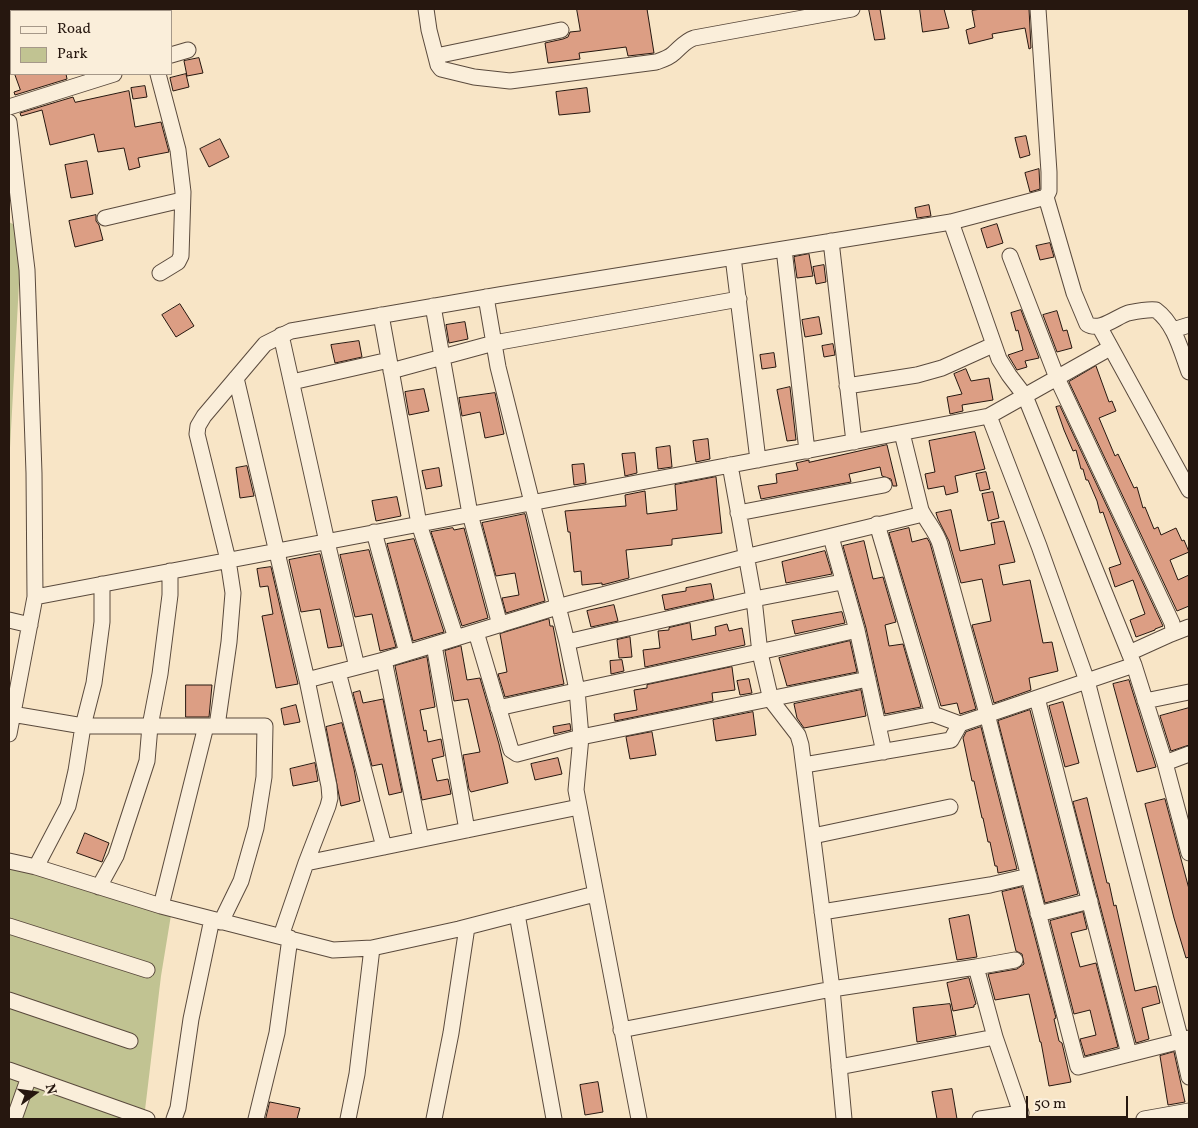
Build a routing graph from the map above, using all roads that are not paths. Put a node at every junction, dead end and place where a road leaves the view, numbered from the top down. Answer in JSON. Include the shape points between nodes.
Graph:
{"nodes":[{"id":1,"x":426,"y":9,"type":"edge"},
{"id":2,"x":852,"y":9,"type":"edge"},
{"id":3,"x":1038,"y":9,"type":"edge"},
{"id":4,"x":562,"y":30,"type":"dead end"},
{"id":5,"x":188,"y":50,"type":"dead end"},
{"id":6,"x":172,"y":56,"type":"edge"},
{"id":7,"x":436,"y":56,"type":"junction"},
{"id":8,"x":111,"y":75,"type":"edge"},
{"id":9,"x":158,"y":75,"type":"edge"},
{"id":10,"x":9,"y":107,"type":"edge"},
{"id":11,"x":9,"y":130,"type":"edge"},
{"id":12,"x":13,"y":191,"type":"edge"},
{"id":13,"x":1046,"y":197,"type":"junction"},
{"id":14,"x":182,"y":200,"type":"junction"},
{"id":15,"x":105,"y":218,"type":"dead end"},
{"id":16,"x":951,"y":222,"type":"junction"},
{"id":17,"x":831,"y":241,"type":"junction"},
{"id":18,"x":784,"y":249,"type":"junction"},
{"id":19,"x":1010,"y":256,"type":"dead end"},
{"id":20,"x":733,"y":257,"type":"junction"},
{"id":21,"x":160,"y":273,"type":"dead end"},
{"id":22,"x":486,"y":297,"type":"junction"},
{"id":23,"x":739,"y":299,"type":"junction"},
{"id":24,"x":433,"y":306,"type":"junction"},
{"id":25,"x":381,"y":315,"type":"junction"},
{"id":26,"x":1189,"y":325,"type":"edge"},
{"id":27,"x":1099,"y":326,"type":"junction"},
{"id":28,"x":1173,"y":330,"type":"junction"},
{"id":29,"x":281,"y":335,"type":"junction"},
{"id":30,"x":494,"y":343,"type":"junction"},
{"id":31,"x":993,"y":345,"type":"junction"},
{"id":32,"x":1110,"y":348,"type":"junction"},
{"id":33,"x":442,"y":357,"type":"junction"},
{"id":34,"x":390,"y":366,"type":"junction"},
{"id":35,"x":1189,"y":372,"type":"edge"},
{"id":36,"x":236,"y":378,"type":"junction"},
{"id":37,"x":1057,"y":378,"type":"junction"},
{"id":38,"x":292,"y":382,"type":"junction"},
{"id":39,"x":847,"y":386,"type":"junction"},
{"id":40,"x":1024,"y":396,"type":"junction"},
{"id":41,"x":989,"y":416,"type":"junction"},
{"id":42,"x":902,"y":433,"type":"junction"},
{"id":43,"x":854,"y":442,"type":"junction"},
{"id":44,"x":807,"y":450,"type":"junction"},
{"id":45,"x":758,"y":460,"type":"junction"},
{"id":46,"x":730,"y":465,"type":"junction"},
{"id":47,"x":884,"y":485,"type":"dead end"},
{"id":48,"x":1189,"y":490,"type":"edge"},
{"id":49,"x":531,"y":503,"type":"junction"},
{"id":50,"x":738,"y":513,"type":"junction"},
{"id":51,"x":470,"y":514,"type":"junction"},
{"id":52,"x":923,"y":514,"type":"junction"},
{"id":53,"x":419,"y":524,"type":"junction"},
{"id":54,"x":877,"y":524,"type":"junction"},
{"id":55,"x":374,"y":532,"type":"junction"},
{"id":56,"x":831,"y":538,"type":"junction"},
{"id":57,"x":327,"y":542,"type":"junction"},
{"id":58,"x":276,"y":551,"type":"junction"},
{"id":59,"x":746,"y":557,"type":"junction"},
{"id":60,"x":228,"y":560,"type":"junction"},
{"id":61,"x":170,"y":571,"type":"junction"},
{"id":62,"x":842,"y":582,"type":"junction"},
{"id":63,"x":102,"y":584,"type":"junction"},
{"id":64,"x":35,"y":597,"type":"junction"},
{"id":65,"x":754,"y":599,"type":"junction"},
{"id":66,"x":557,"y":608,"type":"junction"},
{"id":67,"x":9,"y":620,"type":"edge"},
{"id":68,"x":30,"y":624,"type":"junction"},
{"id":69,"x":500,"y":625,"type":"junction"},
{"id":70,"x":1189,"y":628,"type":"edge"},
{"id":71,"x":857,"y":630,"type":"junction"},
{"id":72,"x":476,"y":632,"type":"junction"},
{"id":73,"x":1171,"y":634,"type":"junction"},
{"id":74,"x":456,"y":638,"type":"junction"},
{"id":75,"x":567,"y":642,"type":"junction"},
{"id":76,"x":434,"y":645,"type":"junction"},
{"id":77,"x":406,"y":653,"type":"junction"},
{"id":78,"x":760,"y":653,"type":"junction"},
{"id":79,"x":1132,"y":659,"type":"junction"},
{"id":80,"x":384,"y":660,"type":"junction"},
{"id":81,"x":357,"y":667,"type":"junction"},
{"id":82,"x":338,"y":672,"type":"junction"},
{"id":83,"x":868,"y":679,"type":"junction"},
{"id":84,"x":307,"y":680,"type":"junction"},
{"id":85,"x":1087,"y":681,"type":"junction"},
{"id":86,"x":577,"y":690,"type":"junction"},
{"id":87,"x":1189,"y":692,"type":"edge"},
{"id":88,"x":1037,"y":698,"type":"junction"},
{"id":89,"x":771,"y":700,"type":"junction"},
{"id":90,"x":1145,"y":701,"type":"junction"},
{"id":91,"x":498,"y":708,"type":"junction"},
{"id":92,"x":12,"y":714,"type":"junction"},
{"id":93,"x":933,"y":714,"type":"junction"},
{"id":94,"x":987,"y":714,"type":"junction"},
{"id":95,"x":960,"y":724,"type":"junction"},
{"id":96,"x":878,"y":725,"type":"junction"},
{"id":97,"x":82,"y":726,"type":"junction"},
{"id":98,"x":150,"y":726,"type":"junction"},
{"id":99,"x":212,"y":726,"type":"junction"},
{"id":100,"x":9,"y":734,"type":"edge"},
{"id":101,"x":581,"y":737,"type":"junction"},
{"id":102,"x":884,"y":752,"type":"junction"},
{"id":103,"x":1189,"y":754,"type":"edge"},
{"id":104,"x":1165,"y":763,"type":"junction"},
{"id":105,"x":804,"y":765,"type":"junction"},
{"id":106,"x":950,"y":807,"type":"dead end"},
{"id":107,"x":579,"y":808,"type":"junction"},
{"id":108,"x":1183,"y":808,"type":"edge"},
{"id":109,"x":467,"y":830,"type":"junction"},
{"id":110,"x":813,"y":836,"type":"junction"},
{"id":111,"x":422,"y":839,"type":"junction"},
{"id":112,"x":384,"y":847,"type":"junction"},
{"id":113,"x":1189,"y":853,"type":"edge"},
{"id":114,"x":9,"y":861,"type":"edge"},
{"id":115,"x":306,"y":863,"type":"junction"},
{"id":116,"x":36,"y":867,"type":"junction"},
{"id":117,"x":1029,"y":876,"type":"junction"},
{"id":118,"x":99,"y":887,"type":"junction"},
{"id":119,"x":595,"y":894,"type":"junction"},
{"id":120,"x":1090,"y":901,"type":"junction"},
{"id":121,"x":161,"y":906,"type":"junction"},
{"id":122,"x":822,"y":912,"type":"junction"},
{"id":123,"x":517,"y":914,"type":"junction"},
{"id":124,"x":1038,"y":914,"type":"junction"},
{"id":125,"x":217,"y":921,"type":"junction"},
{"id":126,"x":9,"y":926,"type":"edge"},
{"id":127,"x":467,"y":927,"type":"junction"},
{"id":128,"x":286,"y":937,"type":"junction"},
{"id":129,"x":372,"y":948,"type":"junction"},
{"id":130,"x":1015,"y":960,"type":"dead end"},
{"id":131,"x":976,"y":967,"type":"junction"},
{"id":132,"x":148,"y":970,"type":"dead end"},
{"id":133,"x":832,"y":989,"type":"junction"},
{"id":134,"x":9,"y":1000,"type":"edge"},
{"id":135,"x":621,"y":1030,"type":"junction"},
{"id":136,"x":995,"y":1037,"type":"junction"},
{"id":137,"x":1185,"y":1039,"type":"edge"},
{"id":138,"x":130,"y":1041,"type":"dead end"},
{"id":139,"x":1129,"y":1054,"type":"junction"},
{"id":140,"x":839,"y":1067,"type":"junction"},
{"id":141,"x":9,"y":1070,"type":"edge"},
{"id":142,"x":29,"y":1077,"type":"junction"},
{"id":143,"x":1189,"y":1077,"type":"edge"},
{"id":144,"x":1189,"y":1111,"type":"edge"},
{"id":145,"x":1022,"y":1116,"type":"edge"},
{"id":146,"x":14,"y":1119,"type":"edge"},
{"id":147,"x":147,"y":1119,"type":"edge"},
{"id":148,"x":174,"y":1119,"type":"edge"},
{"id":149,"x":256,"y":1119,"type":"edge"},
{"id":150,"x":348,"y":1119,"type":"edge"},
{"id":151,"x":434,"y":1119,"type":"edge"},
{"id":152,"x":554,"y":1119,"type":"edge"},
{"id":153,"x":639,"y":1119,"type":"edge"},
{"id":154,"x":844,"y":1119,"type":"edge"},
{"id":155,"x":980,"y":1119,"type":"edge"},
{"id":156,"x":1144,"y":1119,"type":"edge"}],
"edges":[{"from":1,"to":7,"type":"street"},
{"from":2,"to":7,"type":"street","via":[[694,38],[666,59],[656,62],[510,81],[446,71],[438,65]]},
{"from":3,"to":13,"type":"street","via":[[1049,172]]},
{"from":4,"to":7,"type":"street"},
{"from":5,"to":6,"type":"street"},
{"from":8,"to":10,"type":"street"},
{"from":9,"to":14,"type":"street","via":[[178,150]]},
{"from":11,"to":12,"type":"street"},
{"from":12,"to":64,"type":"street","via":[[27,270]]},
{"from":13,"to":16,"type":"street"},
{"from":13,"to":27,"type":"street","via":[[1074,293],[1087,324]]},
{"from":14,"to":15,"type":"street"},
{"from":14,"to":21,"type":"street","via":[[181,256],[178,262]]},
{"from":16,"to":17,"type":"street"},
{"from":16,"to":31,"type":"street"},
{"from":17,"to":18,"type":"street"},
{"from":17,"to":39,"type":"street"},
{"from":18,"to":20,"type":"street"},
{"from":18,"to":44,"type":"street"},
{"from":19,"to":37,"type":"street"},
{"from":20,"to":22,"type":"street"},
{"from":20,"to":23,"type":"street"},
{"from":22,"to":24,"type":"street"},
{"from":22,"to":30,"type":"street"},
{"from":23,"to":30,"type":"street"},
{"from":23,"to":45,"type":"street"},
{"from":24,"to":25,"type":"street"},
{"from":24,"to":33,"type":"street"},
{"from":25,"to":29,"type":"street"},
{"from":25,"to":34,"type":"street"},
{"from":26,"to":28,"type":"street"},
{"from":27,"to":28,"type":"street","via":[[1149,309],[1161,313]]},
{"from":27,"to":32,"type":"street"},
{"from":28,"to":35,"type":"street"},
{"from":29,"to":36,"type":"street","via":[[265,344]]},
{"from":29,"to":38,"type":"street"},
{"from":30,"to":33,"type":"street"},
{"from":30,"to":49,"type":"street"},
{"from":31,"to":39,"type":"street","via":[[942,368]]},
{"from":31,"to":40,"type":"street","via":[[1008,375]]},
{"from":32,"to":37,"type":"street"},
{"from":32,"to":48,"type":"street"},
{"from":33,"to":34,"type":"street"},
{"from":33,"to":51,"type":"street"},
{"from":34,"to":38,"type":"street"},
{"from":34,"to":53,"type":"street"},
{"from":36,"to":58,"type":"street"},
{"from":36,"to":60,"type":"street","via":[[204,416],[196,434]]},
{"from":37,"to":40,"type":"street"},
{"from":37,"to":73,"type":"street","via":[[1172,624]]},
{"from":38,"to":57,"type":"street"},
{"from":39,"to":43,"type":"street"},
{"from":40,"to":41,"type":"street"},
{"from":40,"to":79,"type":"street"},
{"from":41,"to":42,"type":"street"},
{"from":41,"to":85,"type":"street"},
{"from":42,"to":43,"type":"street"},
{"from":42,"to":52,"type":"street"},
{"from":43,"to":44,"type":"street"},
{"from":44,"to":45,"type":"street"},
{"from":45,"to":46,"type":"street"},
{"from":46,"to":49,"type":"street"},
{"from":46,"to":50,"type":"street"},
{"from":47,"to":50,"type":"street"},
{"from":49,"to":51,"type":"street"},
{"from":49,"to":66,"type":"street"},
{"from":50,"to":59,"type":"street"},
{"from":51,"to":53,"type":"street"},
{"from":51,"to":69,"type":"street"},
{"from":52,"to":54,"type":"street"},
{"from":52,"to":94,"type":"street","via":[[940,544]]},
{"from":53,"to":55,"type":"street"},
{"from":53,"to":74,"type":"street"},
{"from":54,"to":56,"type":"street"},
{"from":54,"to":93,"type":"street"},
{"from":55,"to":57,"type":"street"},
{"from":55,"to":77,"type":"street"},
{"from":56,"to":59,"type":"street"},
{"from":56,"to":62,"type":"street"},
{"from":57,"to":58,"type":"street"},
{"from":57,"to":81,"type":"street"},
{"from":58,"to":60,"type":"street"},
{"from":58,"to":84,"type":"street"},
{"from":59,"to":65,"type":"street"},
{"from":59,"to":66,"type":"street"},
{"from":60,"to":61,"type":"street"},
{"from":60,"to":99,"type":"street","via":[[233,593],[229,642]]},
{"from":61,"to":63,"type":"street"},
{"from":61,"to":98,"type":"street","via":[[160,674]]},
{"from":62,"to":65,"type":"street"},
{"from":62,"to":71,"type":"street"},
{"from":63,"to":64,"type":"street"},
{"from":63,"to":97,"type":"street","via":[[102,622],[95,674]]},
{"from":64,"to":68,"type":"street"},
{"from":65,"to":75,"type":"street"},
{"from":65,"to":78,"type":"street"},
{"from":66,"to":69,"type":"street"},
{"from":66,"to":75,"type":"street"},
{"from":67,"to":68,"type":"street"},
{"from":68,"to":92,"type":"street"},
{"from":69,"to":72,"type":"street"},
{"from":70,"to":73,"type":"street"},
{"from":71,"to":78,"type":"street"},
{"from":71,"to":83,"type":"street"},
{"from":72,"to":74,"type":"street"},
{"from":72,"to":91,"type":"street"},
{"from":73,"to":79,"type":"street"},
{"from":74,"to":76,"type":"street"},
{"from":75,"to":86,"type":"street"},
{"from":76,"to":77,"type":"street"},
{"from":76,"to":109,"type":"street"},
{"from":77,"to":80,"type":"street"},
{"from":78,"to":86,"type":"street"},
{"from":78,"to":89,"type":"street"},
{"from":79,"to":85,"type":"street"},
{"from":79,"to":90,"type":"street"},
{"from":80,"to":81,"type":"street"},
{"from":80,"to":111,"type":"street"},
{"from":81,"to":82,"type":"street"},
{"from":82,"to":84,"type":"street"},
{"from":82,"to":112,"type":"street"},
{"from":83,"to":89,"type":"street"},
{"from":83,"to":96,"type":"street"},
{"from":84,"to":115,"type":"street","via":[[330,798]]},
{"from":85,"to":88,"type":"street"},
{"from":85,"to":137,"type":"street"},
{"from":86,"to":91,"type":"street"},
{"from":86,"to":101,"type":"street"},
{"from":87,"to":90,"type":"street"},
{"from":88,"to":94,"type":"street"},
{"from":88,"to":120,"type":"street"},
{"from":89,"to":101,"type":"street"},
{"from":89,"to":105,"type":"street","via":[[798,735]]},
{"from":90,"to":104,"type":"street"},
{"from":91,"to":101,"type":"street","via":[[514,754]]},
{"from":92,"to":97,"type":"street"},
{"from":92,"to":100,"type":"street"},
{"from":93,"to":95,"type":"street"},
{"from":93,"to":96,"type":"street"},
{"from":94,"to":95,"type":"street"},
{"from":94,"to":117,"type":"street"},
{"from":95,"to":102,"type":"street","via":[[952,740]]},
{"from":96,"to":102,"type":"street"},
{"from":97,"to":98,"type":"street"},
{"from":97,"to":116,"type":"street","via":[[68,806]]},
{"from":98,"to":99,"type":"street"},
{"from":98,"to":118,"type":"street","via":[[147,761],[116,856]]},
{"from":99,"to":121,"type":"street"},
{"from":99,"to":125,"type":"street","via":[[265,726],[264,777],[256,828],[241,881]]},
{"from":101,"to":107,"type":"street","via":[[576,790]]},
{"from":102,"to":105,"type":"street"},
{"from":103,"to":104,"type":"street"},
{"from":104,"to":108,"type":"street"},
{"from":105,"to":110,"type":"street"},
{"from":106,"to":110,"type":"street"},
{"from":107,"to":109,"type":"street"},
{"from":107,"to":119,"type":"street"},
{"from":108,"to":113,"type":"street"},
{"from":109,"to":111,"type":"street"},
{"from":110,"to":122,"type":"street"},
{"from":111,"to":112,"type":"street"},
{"from":112,"to":115,"type":"street"},
{"from":114,"to":116,"type":"street"},
{"from":115,"to":128,"type":"street"},
{"from":116,"to":118,"type":"street"},
{"from":117,"to":122,"type":"street"},
{"from":117,"to":124,"type":"street"},
{"from":118,"to":121,"type":"street"},
{"from":119,"to":123,"type":"street"},
{"from":119,"to":135,"type":"street"},
{"from":120,"to":124,"type":"street"},
{"from":120,"to":139,"type":"street"},
{"from":121,"to":125,"type":"street"},
{"from":122,"to":133,"type":"street"},
{"from":123,"to":127,"type":"street"},
{"from":123,"to":152,"type":"street"},
{"from":124,"to":139,"type":"street","via":[[1078,1067]]},
{"from":125,"to":128,"type":"street"},
{"from":125,"to":148,"type":"street","via":[[191,1019]]},
{"from":126,"to":132,"type":"street"},
{"from":127,"to":129,"type":"street"},
{"from":127,"to":151,"type":"street"},
{"from":128,"to":129,"type":"street","via":[[333,950]]},
{"from":128,"to":149,"type":"street","via":[[277,1033]]},
{"from":129,"to":150,"type":"street","via":[[357,1074]]},
{"from":130,"to":131,"type":"street"},
{"from":131,"to":133,"type":"street"},
{"from":131,"to":136,"type":"street"},
{"from":133,"to":135,"type":"street"},
{"from":133,"to":140,"type":"street"},
{"from":134,"to":138,"type":"street"},
{"from":135,"to":153,"type":"street"},
{"from":136,"to":140,"type":"street"},
{"from":136,"to":145,"type":"street"},
{"from":137,"to":139,"type":"street"},
{"from":137,"to":143,"type":"street"},
{"from":140,"to":154,"type":"street"},
{"from":141,"to":142,"type":"street"},
{"from":142,"to":146,"type":"street"},
{"from":142,"to":147,"type":"street"},
{"from":144,"to":156,"type":"street"},
{"from":145,"to":155,"type":"street"}]}
